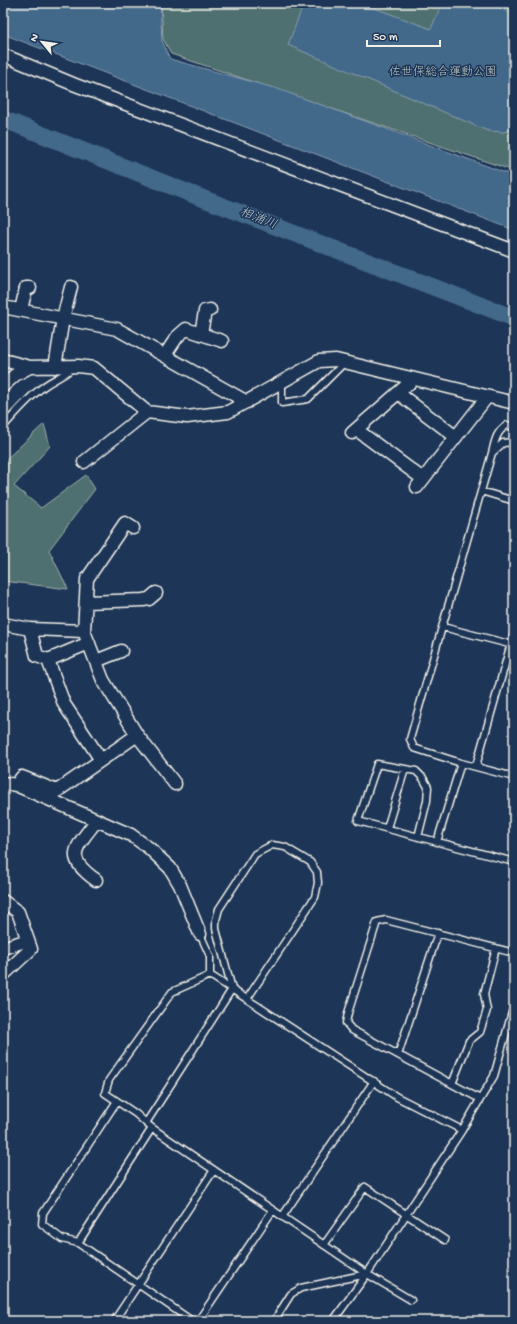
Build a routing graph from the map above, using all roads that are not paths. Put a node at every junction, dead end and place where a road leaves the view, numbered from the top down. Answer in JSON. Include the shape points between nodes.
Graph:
{"nodes":[{"id":1,"x":3,"y":55,"type":"edge"},
{"id":2,"x":514,"y":251,"type":"edge"},
{"id":3,"x":26,"y":288,"type":"dead end"},
{"id":4,"x":72,"y":288,"type":"dead end"},
{"id":5,"x":3,"y":307,"type":"edge"},
{"id":6,"x":21,"y":310,"type":"junction"},
{"id":7,"x":210,"y":310,"type":"dead end"},
{"id":8,"x":63,"y":318,"type":"junction"},
{"id":9,"x":201,"y":334,"type":"junction"},
{"id":10,"x":222,"y":341,"type":"dead end"},
{"id":11,"x":164,"y":356,"type":"junction"},
{"id":12,"x":3,"y":360,"type":"edge"},
{"id":13,"x":345,"y":362,"type":"junction"},
{"id":14,"x":74,"y":366,"type":"junction"},
{"id":15,"x":30,"y":367,"type":"junction"},
{"id":16,"x":55,"y":367,"type":"junction"},
{"id":17,"x":414,"y":379,"type":"junction"},
{"id":18,"x":282,"y":382,"type":"junction"},
{"id":19,"x":3,"y":386,"type":"edge"},
{"id":20,"x":398,"y":393,"type":"junction"},
{"id":21,"x":487,"y":396,"type":"junction"},
{"id":22,"x":247,"y":402,"type":"junction"},
{"id":23,"x":514,"y":403,"type":"edge"},
{"id":24,"x":147,"y":412,"type":"junction"},
{"id":25,"x":3,"y":427,"type":"edge"},
{"id":26,"x":514,"y":427,"type":"edge"},
{"id":27,"x":456,"y":437,"type":"junction"},
{"id":28,"x":514,"y":442,"type":"edge"},
{"id":29,"x":492,"y":452,"type":"junction"},
{"id":30,"x":84,"y":462,"type":"dead end"},
{"id":31,"x":481,"y":491,"type":"junction"},
{"id":32,"x":514,"y":501,"type":"edge"},
{"id":33,"x":133,"y":528,"type":"dead end"},
{"id":34,"x":156,"y":593,"type":"dead end"},
{"id":35,"x":86,"y":602,"type":"junction"},
{"id":36,"x":3,"y":624,"type":"edge"},
{"id":37,"x":443,"y":627,"type":"junction"},
{"id":38,"x":30,"y":629,"type":"junction"},
{"id":39,"x":84,"y":631,"type":"junction"},
{"id":40,"x":514,"y":633,"type":"edge"},
{"id":41,"x":89,"y":643,"type":"junction"},
{"id":42,"x":512,"y":645,"type":"edge"},
{"id":43,"x":121,"y":651,"type":"dead end"},
{"id":44,"x":48,"y":660,"type":"junction"},
{"id":45,"x":96,"y":661,"type":"junction"},
{"id":46,"x":138,"y":735,"type":"junction"},
{"id":47,"x":101,"y":760,"type":"junction"},
{"id":48,"x":461,"y":763,"type":"junction"},
{"id":49,"x":476,"y":766,"type":"junction"},
{"id":50,"x":405,"y":769,"type":"junction"},
{"id":51,"x":514,"y":777,"type":"edge"},
{"id":52,"x":169,"y":780,"type":"dead end"},
{"id":53,"x":3,"y":783,"type":"edge"},
{"id":54,"x":16,"y":785,"type":"junction"},
{"id":55,"x":97,"y":820,"type":"junction"},
{"id":56,"x":387,"y":828,"type":"junction"},
{"id":57,"x":418,"y":837,"type":"junction"},
{"id":58,"x":437,"y":842,"type":"junction"},
{"id":59,"x":514,"y":862,"type":"edge"},
{"id":60,"x":96,"y":880,"type":"dead end"},
{"id":61,"x":6,"y":906,"type":"edge"},
{"id":62,"x":438,"y":933,"type":"junction"},
{"id":63,"x":200,"y":934,"type":"joint"},
{"id":64,"x":28,"y":940,"type":"junction"},
{"id":65,"x":3,"y":948,"type":"edge"},
{"id":66,"x":496,"y":948,"type":"junction"},
{"id":67,"x":514,"y":953,"type":"edge"},
{"id":68,"x":3,"y":974,"type":"edge"},
{"id":69,"x":210,"y":975,"type":"junction"},
{"id":70,"x":232,"y":989,"type":"junction"},
{"id":71,"x":247,"y":999,"type":"junction"},
{"id":72,"x":514,"y":1005,"type":"edge"},
{"id":73,"x":398,"y":1055,"type":"junction"},
{"id":74,"x":374,"y":1081,"type":"junction"},
{"id":75,"x":452,"y":1084,"type":"junction"},
{"id":76,"x":480,"y":1099,"type":"junction"},
{"id":77,"x":117,"y":1101,"type":"junction"},
{"id":78,"x":146,"y":1123,"type":"junction"},
{"id":79,"x":152,"y":1128,"type":"junction"},
{"id":80,"x":462,"y":1130,"type":"junction"},
{"id":81,"x":214,"y":1170,"type":"junction"},
{"id":82,"x":273,"y":1210,"type":"junction"},
{"id":83,"x":406,"y":1214,"type":"junction"},
{"id":84,"x":282,"y":1216,"type":"junction"},
{"id":85,"x":445,"y":1240,"type":"dead end"},
{"id":86,"x":78,"y":1243,"type":"junction"},
{"id":87,"x":324,"y":1245,"type":"junction"},
{"id":88,"x":367,"y":1274,"type":"junction"},
{"id":89,"x":138,"y":1284,"type":"junction"},
{"id":90,"x":411,"y":1300,"type":"dead end"},
{"id":91,"x":114,"y":1321,"type":"edge"},
{"id":92,"x":192,"y":1321,"type":"edge"},
{"id":93,"x":198,"y":1321,"type":"edge"},
{"id":94,"x":277,"y":1321,"type":"edge"},
{"id":95,"x":333,"y":1321,"type":"edge"}],
"edges":[{"from":1,"to":2,"type":"street","via":[[73,84]]},
{"from":3,"to":6,"type":"street"},
{"from":4,"to":8,"type":"street"},
{"from":5,"to":6,"type":"street"},
{"from":6,"to":8,"type":"street"},
{"from":7,"to":9,"type":"street","via":[[205,311]]},
{"from":8,"to":11,"type":"street","via":[[117,329]]},
{"from":8,"to":16,"type":"street"},
{"from":9,"to":10,"type":"street"},
{"from":9,"to":11,"type":"street","via":[[186,329]]},
{"from":11,"to":22,"type":"street"},
{"from":12,"to":15,"type":"street"},
{"from":13,"to":17,"type":"street"},
{"from":13,"to":18,"type":"street","via":[[319,360]]},
{"from":13,"to":18,"type":"lane","via":[[308,399],[282,403]]},
{"from":14,"to":16,"type":"street"},
{"from":14,"to":24,"type":"street","via":[[94,368]]},
{"from":14,"to":25,"type":"lane","via":[[68,373],[43,386]]},
{"from":15,"to":16,"type":"street"},
{"from":15,"to":19,"type":"street","via":[[15,375]]},
{"from":17,"to":20,"type":"street"},
{"from":17,"to":21,"type":"street"},
{"from":18,"to":22,"type":"street"},
{"from":20,"to":27,"type":"street"},
{"from":20,"to":27,"type":"street","via":[[354,432],[420,483]]},
{"from":21,"to":23,"type":"street"},
{"from":21,"to":27,"type":"street"},
{"from":22,"to":24,"type":"street","via":[[228,412],[187,418]]},
{"from":24,"to":30,"type":"street"},
{"from":26,"to":29,"type":"lane","via":[[500,429]]},
{"from":28,"to":29,"type":"lane","via":[[503,443]]},
{"from":29,"to":31,"type":"lane"},
{"from":31,"to":32,"type":"lane"},
{"from":31,"to":37,"type":"lane"},
{"from":33,"to":35,"type":"street","via":[[125,523],[87,579]]},
{"from":34,"to":35,"type":"street","via":[[143,600]]},
{"from":35,"to":39,"type":"street"},
{"from":36,"to":38,"type":"street"},
{"from":37,"to":42,"type":"lane"},
{"from":37,"to":48,"type":"lane","via":[[410,740],[414,748]]},
{"from":38,"to":39,"type":"street","via":[[47,624]]},
{"from":38,"to":44,"type":"street","via":[[37,656]]},
{"from":39,"to":41,"type":"street"},
{"from":40,"to":42,"type":"lane"},
{"from":41,"to":44,"type":"street"},
{"from":41,"to":45,"type":"street"},
{"from":42,"to":49,"type":"lane"},
{"from":43,"to":45,"type":"street"},
{"from":44,"to":47,"type":"street","via":[[64,704]]},
{"from":45,"to":46,"type":"street","via":[[103,680]]},
{"from":46,"to":47,"type":"street"},
{"from":46,"to":52,"type":"street"},
{"from":47,"to":54,"type":"street","via":[[57,791],[22,778]]},
{"from":48,"to":49,"type":"lane"},
{"from":48,"to":58,"type":"lane"},
{"from":49,"to":51,"type":"lane"},
{"from":50,"to":56,"type":"lane"},
{"from":50,"to":56,"type":"lane","via":[[377,764],[358,821]]},
{"from":50,"to":57,"type":"lane","via":[[416,771],[428,787]]},
{"from":53,"to":54,"type":"street"},
{"from":54,"to":55,"type":"street"},
{"from":55,"to":60,"type":"street","via":[[77,847],[75,855],[84,872]]},
{"from":55,"to":63,"type":"street","via":[[131,835],[170,868],[180,885]]},
{"from":56,"to":57,"type":"lane"},
{"from":57,"to":58,"type":"lane"},
{"from":58,"to":59,"type":"lane"},
{"from":61,"to":64,"type":"street","via":[[18,912]]},
{"from":62,"to":66,"type":"lane"},
{"from":62,"to":73,"type":"lane"},
{"from":62,"to":73,"type":"lane","via":[[386,920],[377,922],[346,1023],[352,1030]]},
{"from":63,"to":69,"type":"lane","via":[[210,956]]},
{"from":64,"to":65,"type":"street"},
{"from":64,"to":68,"type":"street","via":[[31,950]]},
{"from":66,"to":67,"type":"lane"},
{"from":66,"to":75,"type":"lane","via":[[484,994],[487,1010],[480,1032],[469,1041]]},
{"from":69,"to":70,"type":"lane"},
{"from":69,"to":77,"type":"lane","via":[[172,992],[109,1080],[105,1093]]},
{"from":70,"to":71,"type":"lane"},
{"from":70,"to":71,"type":"lane","via":[[216,929],[219,909],[255,854],[272,845],[285,847],[310,862],[317,872],[315,897]]},
{"from":70,"to":78,"type":"lane"},
{"from":71,"to":74,"type":"lane"},
{"from":72,"to":76,"type":"lane","via":[[494,1076]]},
{"from":73,"to":75,"type":"lane"},
{"from":74,"to":80,"type":"lane"},
{"from":74,"to":84,"type":"lane"},
{"from":75,"to":76,"type":"lane"},
{"from":76,"to":80,"type":"lane"},
{"from":77,"to":78,"type":"lane"},
{"from":77,"to":86,"type":"lane","via":[[43,1213],[42,1224],[62,1239]]},
{"from":78,"to":79,"type":"lane"},
{"from":79,"to":81,"type":"lane"},
{"from":79,"to":86,"type":"lane"},
{"from":80,"to":83,"type":"lane"},
{"from":81,"to":82,"type":"lane"},
{"from":81,"to":89,"type":"lane"},
{"from":82,"to":84,"type":"lane"},
{"from":82,"to":93,"type":"lane"},
{"from":83,"to":85,"type":"lane"},
{"from":83,"to":87,"type":"lane","via":[[365,1187]]},
{"from":83,"to":88,"type":"lane"},
{"from":84,"to":87,"type":"lane"},
{"from":86,"to":89,"type":"lane"},
{"from":87,"to":88,"type":"lane"},
{"from":88,"to":90,"type":"lane"},
{"from":88,"to":94,"type":"lane","via":[[301,1288],[291,1294],[277,1316]]},
{"from":88,"to":95,"type":"lane"},
{"from":89,"to":91,"type":"lane"},
{"from":89,"to":92,"type":"lane"}]}
